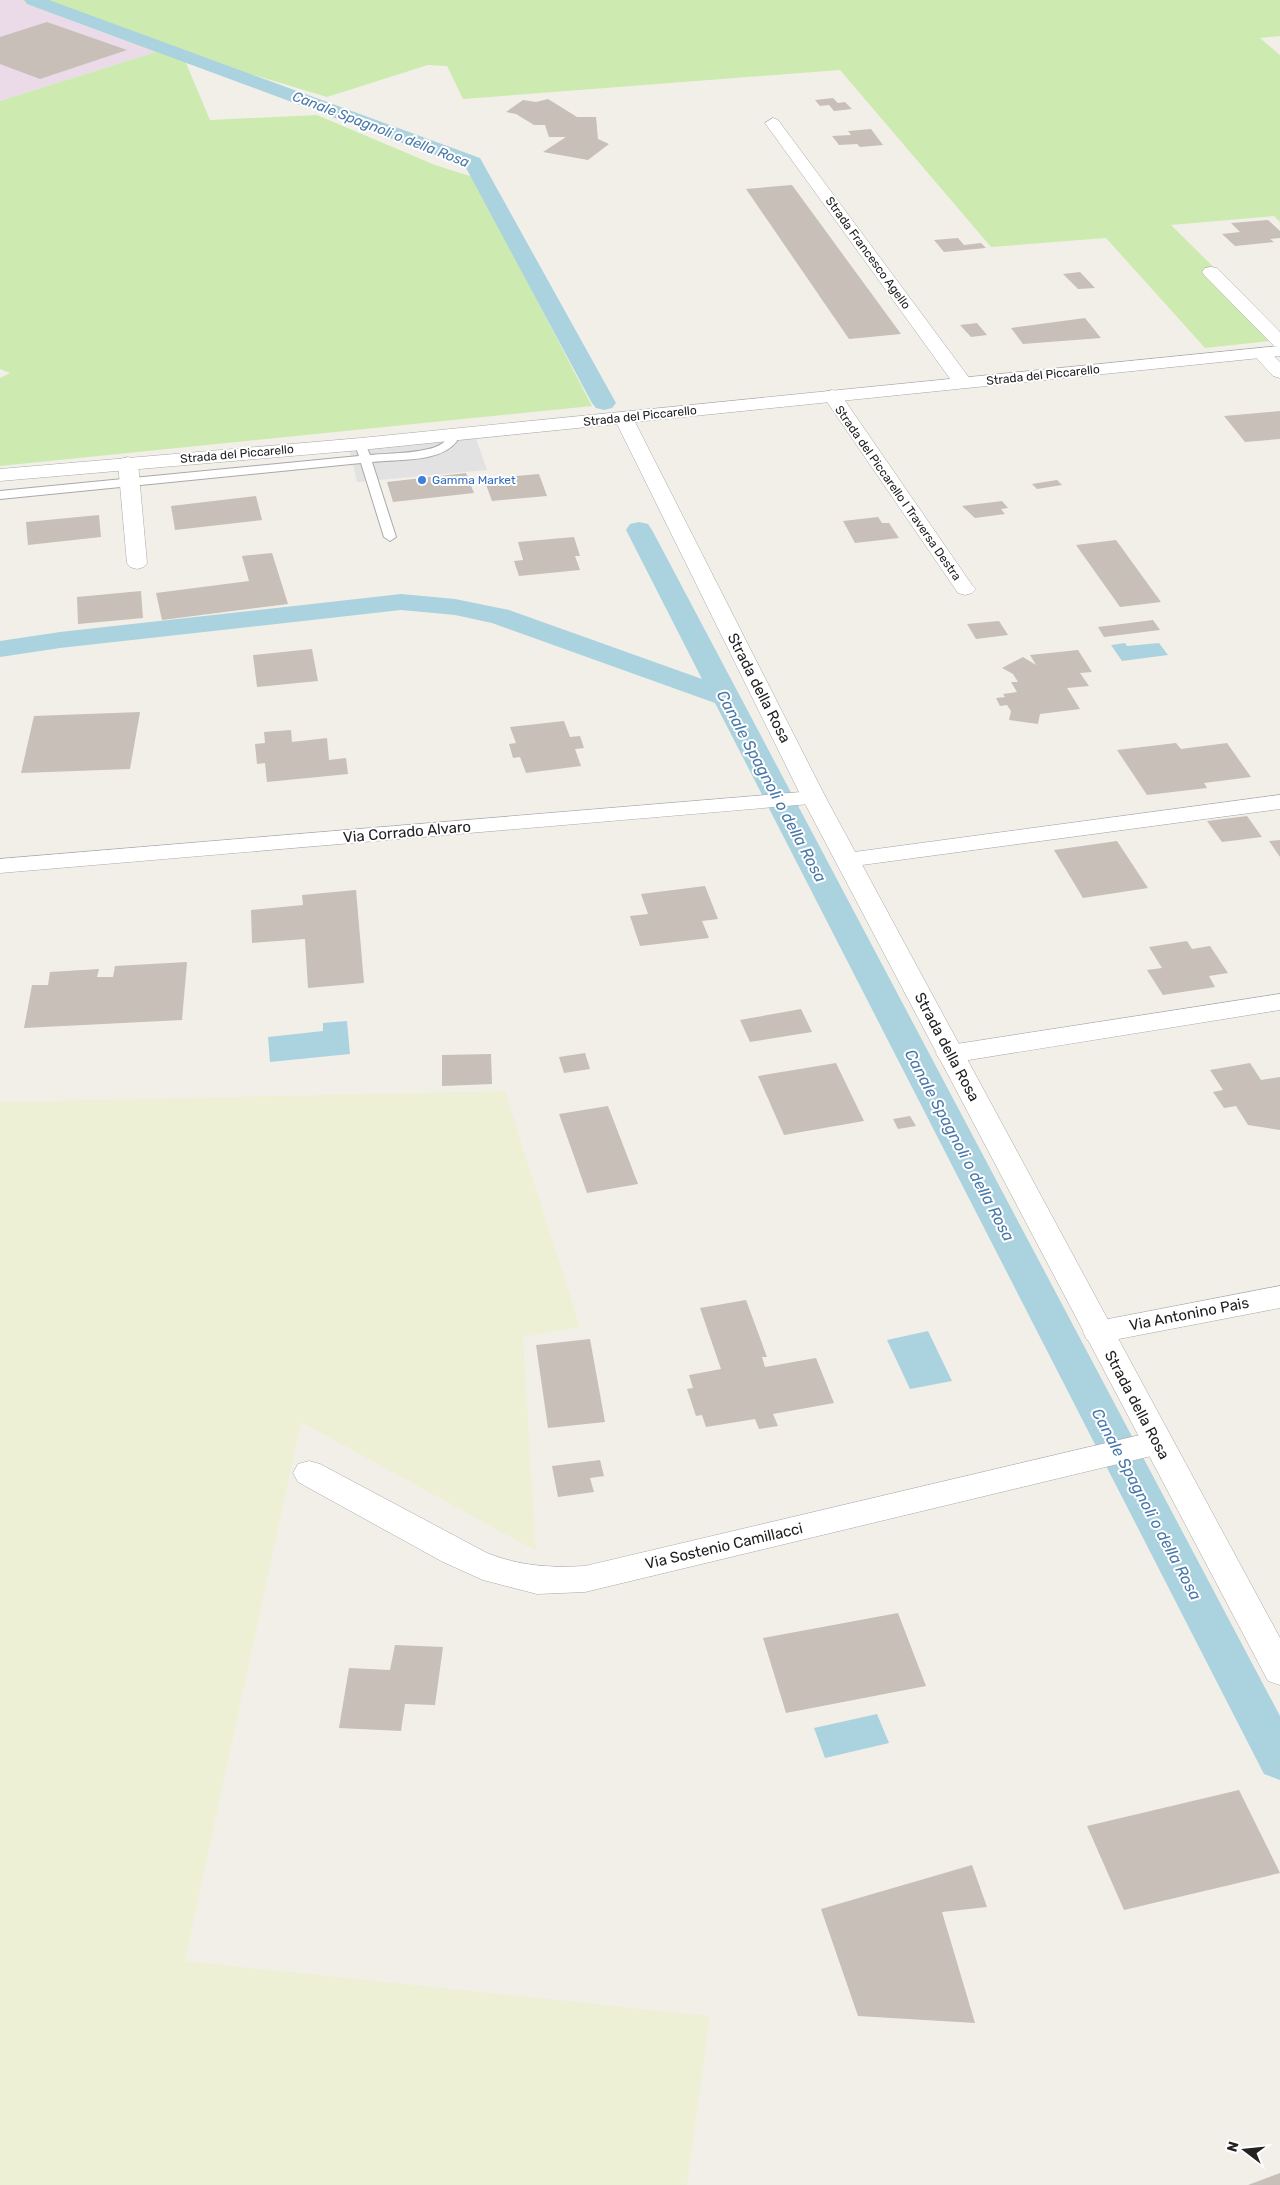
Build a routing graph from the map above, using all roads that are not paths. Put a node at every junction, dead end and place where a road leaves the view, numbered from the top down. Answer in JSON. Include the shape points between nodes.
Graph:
{"nodes":[{"id":1,"x":773,"y":123,"type":"dead end"},
{"id":2,"x":1211,"y":272,"type":"dead end"},
{"id":3,"x":1280,"y":342,"type":"edge"},
{"id":4,"x":1280,"y":351,"type":"edge"},
{"id":5,"x":1261,"y":353,"type":"junction"},
{"id":6,"x":1280,"y":372,"type":"edge"},
{"id":7,"x":963,"y":383,"type":"junction"},
{"id":8,"x":832,"y":396,"type":"junction"},
{"id":9,"x":624,"y":418,"type":"junction"},
{"id":10,"x":363,"y":452,"type":"junction"},
{"id":11,"x":129,"y":473,"type":"junction"},
{"id":12,"x":0,"y":475,"type":"edge"},
{"id":13,"x":0,"y":495,"type":"edge"},
{"id":14,"x":390,"y":537,"type":"dead end"},
{"id":15,"x":137,"y":563,"type":"dead end"},
{"id":16,"x":965,"y":589,"type":"dead end"},
{"id":17,"x":814,"y":798,"type":"junction"},
{"id":18,"x":1280,"y":802,"type":"edge"},
{"id":19,"x":847,"y":860,"type":"junction"},
{"id":20,"x":0,"y":866,"type":"edge"},
{"id":21,"x":1280,"y":1002,"type":"edge"},
{"id":22,"x":950,"y":1054,"type":"junction"},
{"id":23,"x":1280,"y":1297,"type":"edge"},
{"id":24,"x":1098,"y":1332,"type":"junction"},
{"id":25,"x":1157,"y":1443,"type":"junction"},
{"id":26,"x":309,"y":1473,"type":"dead end"},
{"id":27,"x":1280,"y":1671,"type":"edge"}],
"edges":[{"from":1,"to":7,"type":"street","name":"Strada Francesco Agello"},
{"from":2,"to":3,"type":"street"},
{"from":4,"to":5,"type":"street","name":"Strada del Piccarello"},
{"from":5,"to":6,"type":"street"},
{"from":5,"to":7,"type":"street","name":"Strada del Piccarello"},
{"from":7,"to":8,"type":"street","name":"Strada del Piccarello"},
{"from":8,"to":9,"type":"street","name":"Strada del Piccarello"},
{"from":8,"to":16,"type":"street","name":"Strada del Piccarello I Traversa Destra"},
{"from":9,"to":10,"type":"street","name":"Strada del Piccarello","via":[[450,435]]},
{"from":9,"to":17,"type":"street","name":"Strada della Rosa"},
{"from":10,"to":11,"type":"street","name":"Strada del Piccarello"},
{"from":10,"to":14,"type":"lane"},
{"from":11,"to":12,"type":"street","name":"Strada del Piccarello"},
{"from":11,"to":13,"type":"lane"},
{"from":11,"to":15,"type":"street"},
{"from":17,"to":19,"type":"street","name":"Strada della Rosa"},
{"from":17,"to":20,"type":"street","name":"Via Corrado Alvaro"},
{"from":18,"to":19,"type":"street"},
{"from":19,"to":22,"type":"street","name":"Strada della Rosa"},
{"from":21,"to":22,"type":"street"},
{"from":22,"to":24,"type":"street","name":"Strada della Rosa"},
{"from":23,"to":24,"type":"street","name":"Via Antonino Pais"},
{"from":24,"to":25,"type":"street","name":"Strada della Rosa"},
{"from":25,"to":26,"type":"street","name":"Via Sostenio Camillacci","via":[[585,1579],[549,1582],[522,1579],[486,1569]]},
{"from":25,"to":27,"type":"street","name":"Strada della Rosa"}]}
